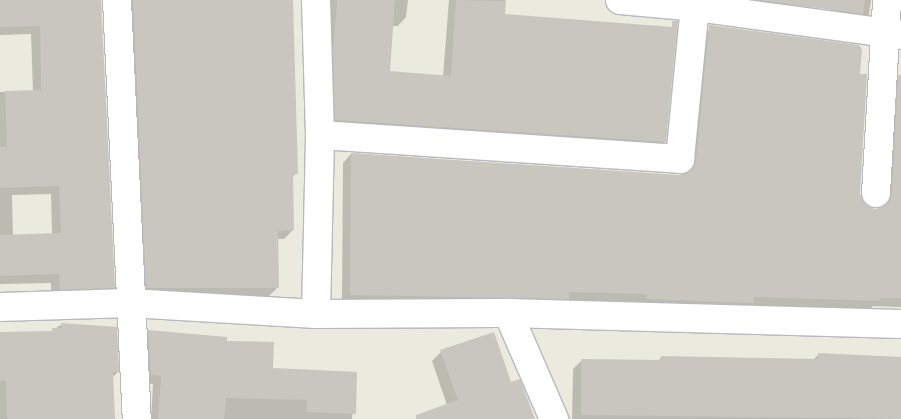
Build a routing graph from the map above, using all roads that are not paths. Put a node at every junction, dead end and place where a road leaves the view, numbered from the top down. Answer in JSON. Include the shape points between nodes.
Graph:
{"nodes":[{"id":1,"x":117,"y":0,"type":"edge"},
{"id":2,"x":316,"y":0,"type":"edge"},
{"id":3,"x":620,"y":0,"type":"edge"},
{"id":4,"x":887,"y":0,"type":"edge"},
{"id":5,"x":695,"y":7,"type":"junction"},
{"id":6,"x":893,"y":34,"type":"edge"},
{"id":7,"x":320,"y":135,"type":"junction"},
{"id":8,"x":876,"y":193,"type":"dead end"},
{"id":9,"x":130,"y":304,"type":"junction"},
{"id":10,"x":0,"y":307,"type":"edge"},
{"id":11,"x":508,"y":313,"type":"junction"},
{"id":12,"x":316,"y":314,"type":"junction"},
{"id":13,"x":901,"y":324,"type":"edge"},
{"id":14,"x":137,"y":419,"type":"edge"},
{"id":15,"x":554,"y":419,"type":"edge"}],
"edges":[{"from":1,"to":9,"type":"street"},
{"from":2,"to":7,"type":"street"},
{"from":3,"to":5,"type":"street"},
{"from":4,"to":6,"type":"street"},
{"from":5,"to":6,"type":"street"},
{"from":5,"to":7,"type":"street","via":[[680,160]]},
{"from":6,"to":8,"type":"street"},
{"from":7,"to":12,"type":"street"},
{"from":9,"to":10,"type":"street"},
{"from":9,"to":12,"type":"street"},
{"from":9,"to":14,"type":"street"},
{"from":11,"to":12,"type":"street"},
{"from":11,"to":13,"type":"street"},
{"from":11,"to":15,"type":"street"}]}
